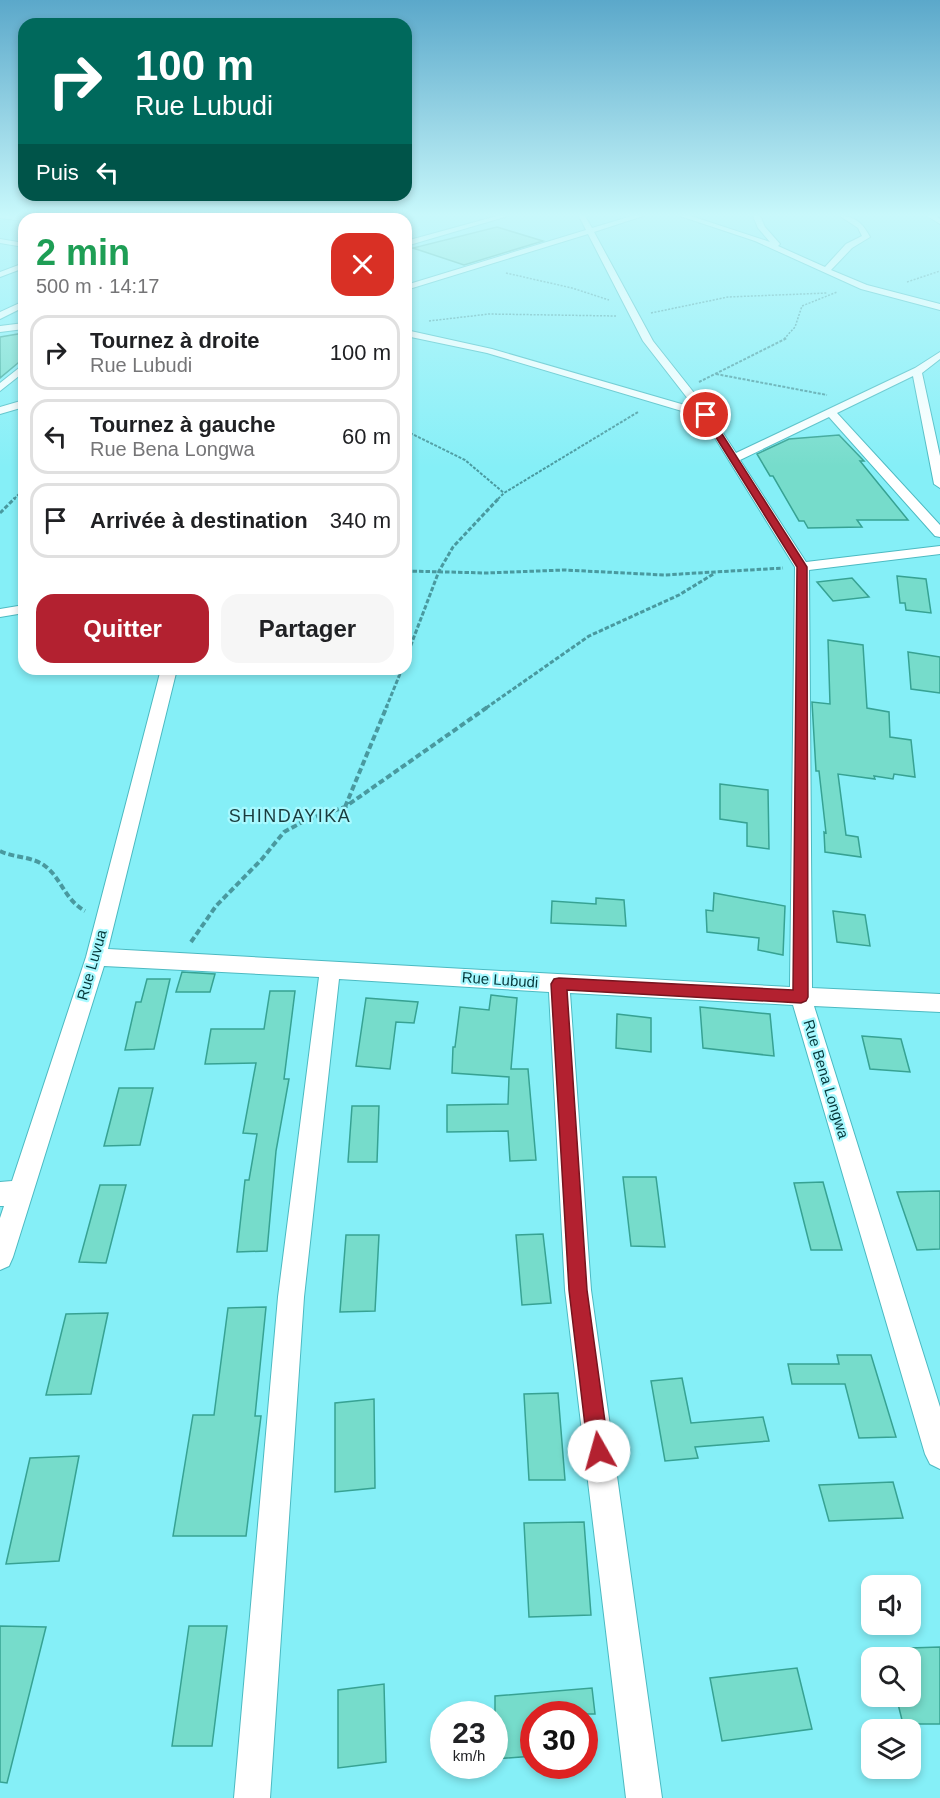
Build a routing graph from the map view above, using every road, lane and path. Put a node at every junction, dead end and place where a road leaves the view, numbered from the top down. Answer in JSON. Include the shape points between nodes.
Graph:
{"nodes":[{"id":1,"x":610,"y":300,"type":"edge"},
{"id":2,"x":626,"y":300,"type":"edge"},
{"id":3,"x":814,"y":300,"type":"edge"},
{"id":4,"x":913,"y":300,"type":"edge"},
{"id":5,"x":628,"y":304,"type":"junction"},
{"id":6,"x":18,"y":307,"type":"edge"},
{"id":7,"x":940,"y":307,"type":"edge"},
{"id":8,"x":0,"y":316,"type":"edge"},
{"id":9,"x":18,"y":327,"type":"edge"},
{"id":10,"x":0,"y":329,"type":"edge"},
{"id":11,"x":412,"y":335,"type":"edge"},
{"id":12,"x":940,"y":355,"type":"edge"},
{"id":13,"x":18,"y":372,"type":"edge"},
{"id":14,"x":917,"y":373,"type":"junction"},
{"id":15,"x":716,"y":374,"type":"junction"},
{"id":16,"x":0,"y":388,"type":"edge"},
{"id":17,"x":684,"y":390,"type":"junction"},
{"id":18,"x":661,"y":401,"type":"junction"},
{"id":19,"x":851,"y":401,"type":"junction"},
{"id":20,"x":18,"y":405,"type":"edge"},
{"id":21,"x":0,"y":411,"type":"edge"},
{"id":22,"x":831,"y":412,"type":"junction"},
{"id":23,"x":706,"y":415,"type":"junction"},
{"id":24,"x":412,"y":433,"type":"edge"},
{"id":25,"x":734,"y":458,"type":"junction"},
{"id":26,"x":940,"y":484,"type":"edge"},
{"id":27,"x":504,"y":493,"type":"junction"},
{"id":28,"x":18,"y":495,"type":"edge"},
{"id":29,"x":0,"y":513,"type":"edge"},
{"id":30,"x":940,"y":533,"type":"edge"},
{"id":31,"x":940,"y":550,"type":"edge"},
{"id":32,"x":802,"y":567,"type":"junction"},
{"id":33,"x":412,"y":571,"type":"edge"},
{"id":34,"x":439,"y":571,"type":"junction"},
{"id":35,"x":715,"y":573,"type":"junction"},
{"id":36,"x":18,"y":610,"type":"edge"},
{"id":37,"x":0,"y":613,"type":"edge"},
{"id":38,"x":412,"y":642,"type":"edge"},
{"id":39,"x":167,"y":675,"type":"edge"},
{"id":40,"x":400,"y":675,"type":"edge"},
{"id":41,"x":345,"y":807,"type":"junction"},
{"id":42,"x":0,"y":851,"type":"edge"},
{"id":43,"x":104,"y":922,"type":"junction"},
{"id":44,"x":96,"y":957,"type":"junction"},
{"id":45,"x":179,"y":960,"type":"junction"},
{"id":46,"x":330,"y":969,"type":"junction"},
{"id":47,"x":559,"y":984,"type":"junction"},
{"id":48,"x":801,"y":997,"type":"junction"},
{"id":49,"x":940,"y":1003,"type":"edge"},
{"id":50,"x":10,"y":1193,"type":"edge"},
{"id":51,"x":0,"y":1257,"type":"edge"},
{"id":52,"x":940,"y":1454,"type":"edge"},
{"id":53,"x":252,"y":1798,"type":"edge"},
{"id":54,"x":644,"y":1798,"type":"edge"}],
"edges":[{"from":1,"to":5,"type":"path"},
{"from":2,"to":5,"type":"street"},
{"from":3,"to":15,"type":"path","via":[[801,309],[788,337]]},
{"from":4,"to":7,"type":"street"},
{"from":5,"to":17,"type":"street"},
{"from":6,"to":8,"type":"street"},
{"from":9,"to":10,"type":"street"},
{"from":11,"to":18,"type":"street","via":[[489,351]]},
{"from":12,"to":14,"type":"street"},
{"from":13,"to":16,"type":"street"},
{"from":14,"to":19,"type":"street"},
{"from":14,"to":26,"type":"street"},
{"from":15,"to":17,"type":"path"},
{"from":15,"to":19,"type":"path"},
{"from":17,"to":23,"type":"street"},
{"from":18,"to":23,"type":"street"},
{"from":18,"to":27,"type":"path"},
{"from":19,"to":22,"type":"street"},
{"from":20,"to":21,"type":"street"},
{"from":22,"to":25,"type":"street"},
{"from":22,"to":30,"type":"street"},
{"from":23,"to":25,"type":"street"},
{"from":24,"to":27,"type":"path","via":[[449,449]]},
{"from":25,"to":32,"type":"street"},
{"from":27,"to":34,"type":"path","via":[[453,547]]},
{"from":28,"to":29,"type":"path"},
{"from":31,"to":32,"type":"street"},
{"from":32,"to":35,"type":"path"},
{"from":32,"to":48,"type":"street","name":"Rue Bena Longwa"},
{"from":33,"to":34,"type":"path"},
{"from":34,"to":35,"type":"path"},
{"from":34,"to":38,"type":"path"},
{"from":35,"to":41,"type":"path","via":[[679,595],[589,636]]},
{"from":36,"to":37,"type":"street"},
{"from":39,"to":43,"type":"street","name":"Rue Luvua"},
{"from":40,"to":41,"type":"path"},
{"from":41,"to":45,"type":"path","via":[[284,832],[216,906]]},
{"from":42,"to":43,"type":"path","via":[[46,867],[67,900]]},
{"from":43,"to":44,"type":"street","name":"Rue Luvua"},
{"from":44,"to":45,"type":"street","name":"Rue Lubudi"},
{"from":44,"to":50,"type":"street","name":"Rue Luvua"},
{"from":45,"to":46,"type":"street","name":"Rue Lubudi"},
{"from":46,"to":47,"type":"street","name":"Rue Lubudi"},
{"from":46,"to":53,"type":"street","via":[[291,1297]]},
{"from":47,"to":48,"type":"street","name":"Rue Lubudi"},
{"from":47,"to":54,"type":"street","via":[[578,1290]]},
{"from":48,"to":49,"type":"street","name":"Rue Lubudi"},
{"from":48,"to":52,"type":"street","name":"Rue Bena Longwa"},
{"from":50,"to":51,"type":"street","name":"Rue Luvua"}]}
